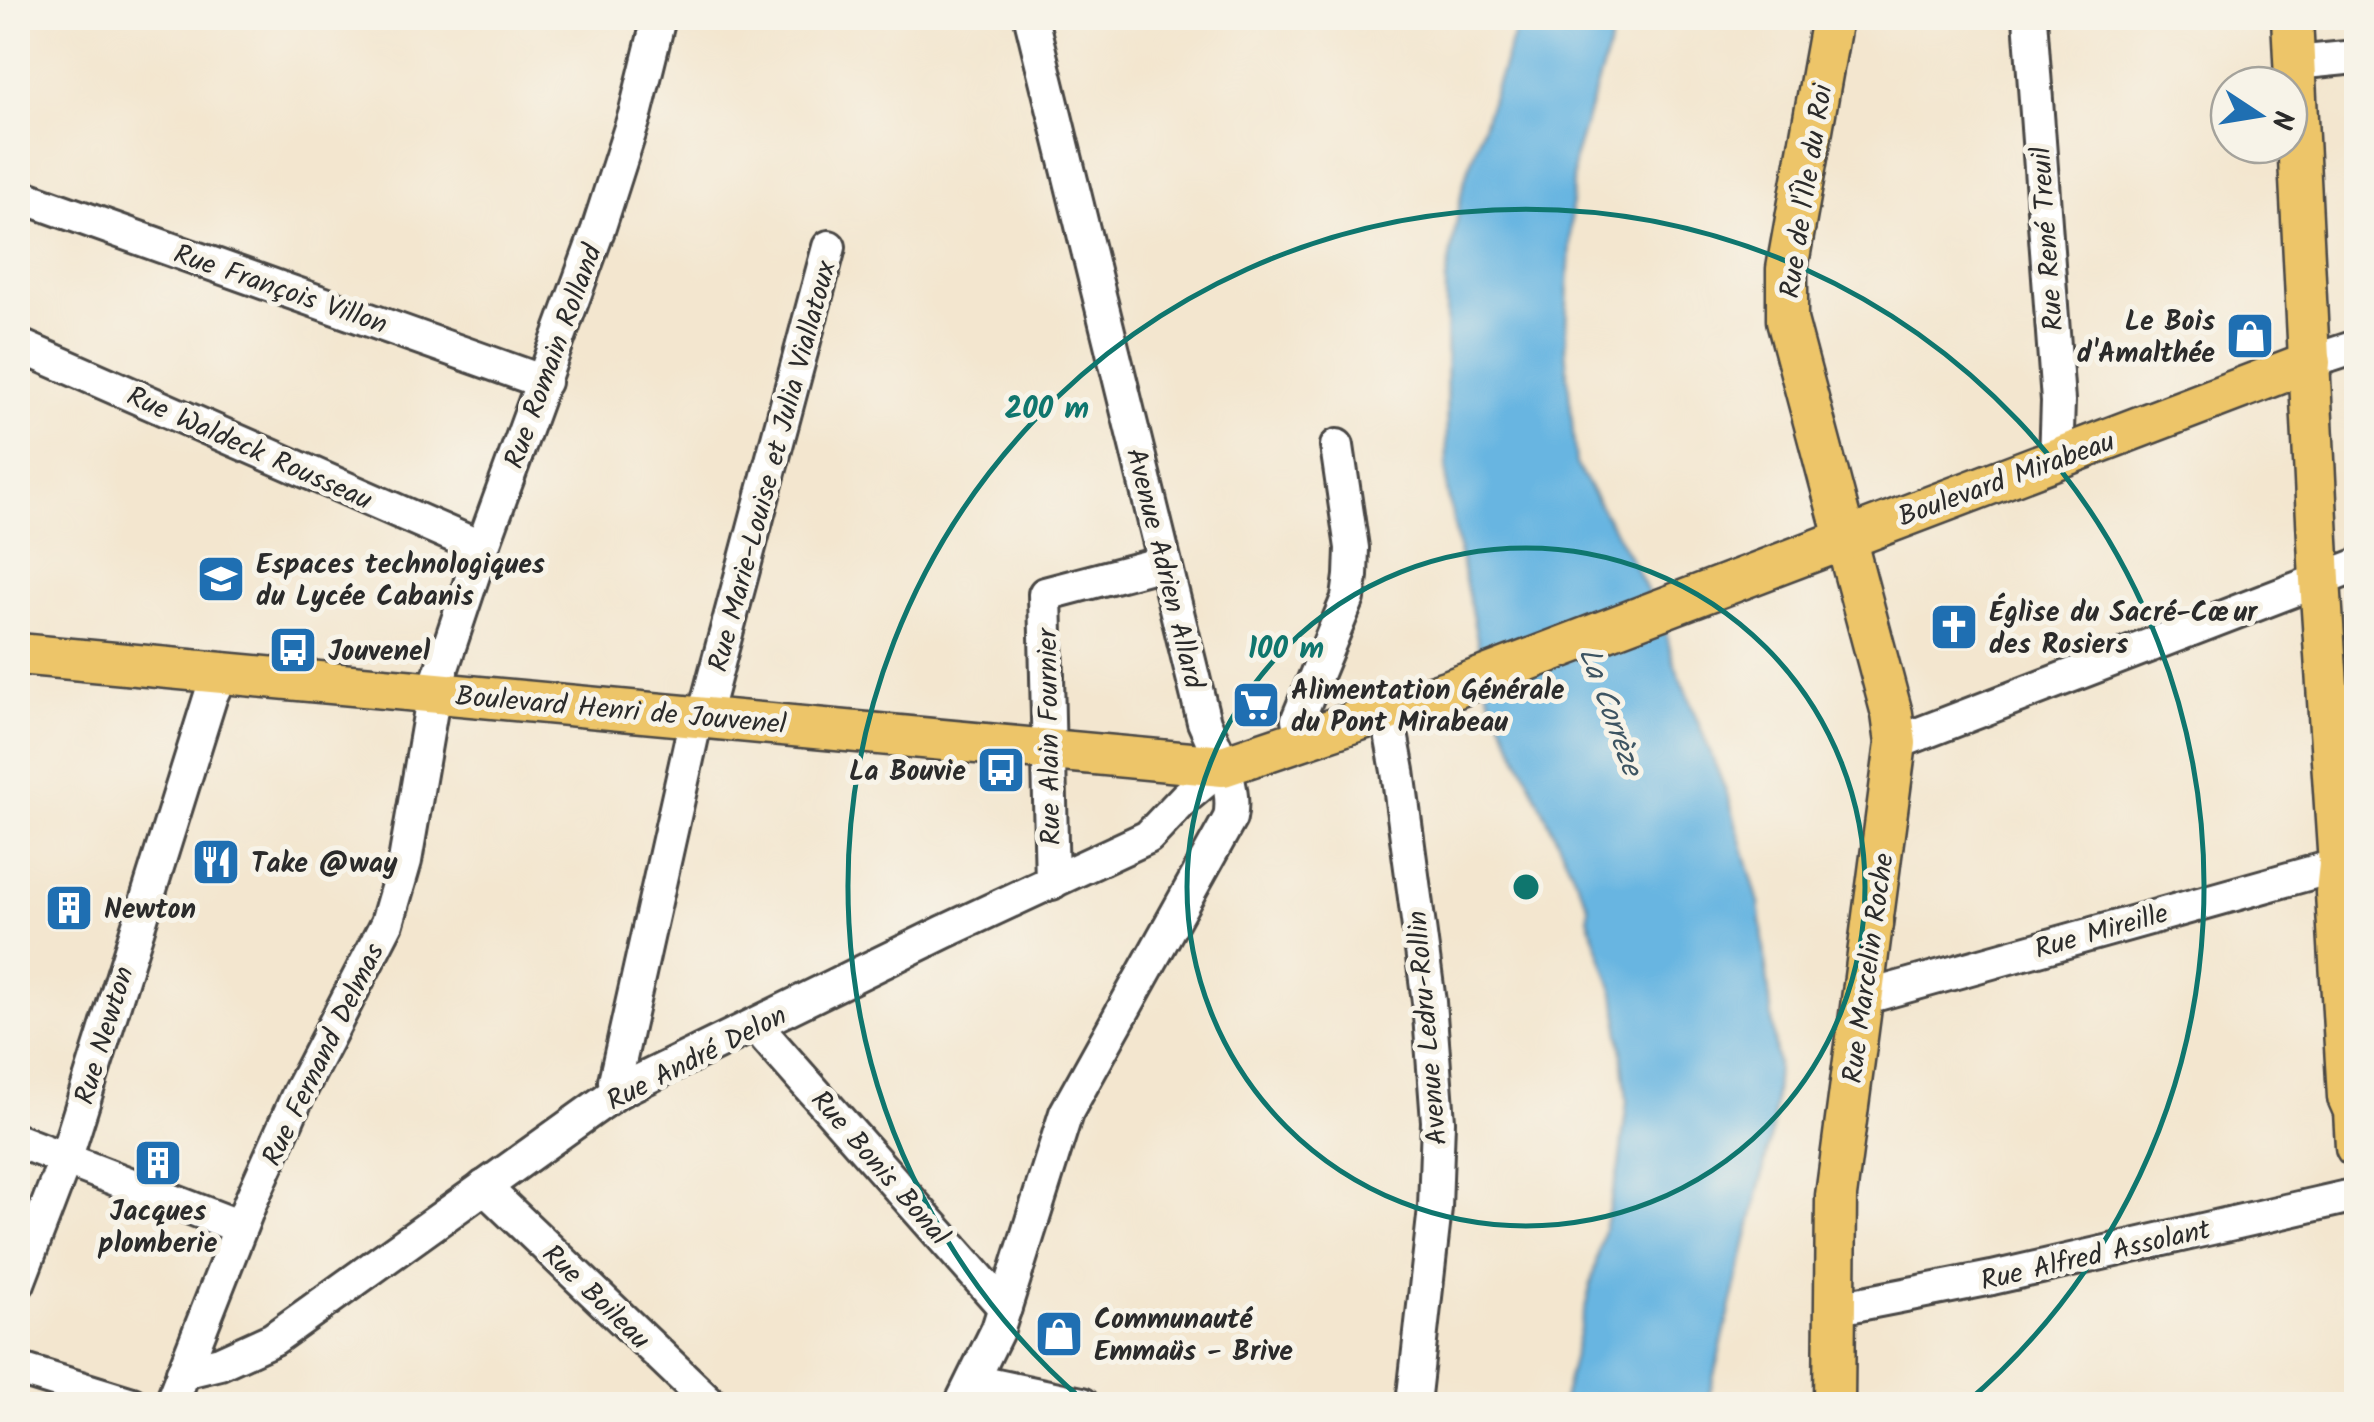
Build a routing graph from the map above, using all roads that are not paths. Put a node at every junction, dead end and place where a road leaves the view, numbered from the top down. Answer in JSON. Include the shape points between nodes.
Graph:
{"nodes":[{"id":1,"x":660,"y":18,"type":"edge"},
{"id":2,"x":1031,"y":18,"type":"edge"},
{"id":3,"x":1832,"y":18,"type":"edge"},
{"id":4,"x":2030,"y":18,"type":"edge"},
{"id":5,"x":2292,"y":18,"type":"edge"},
{"id":6,"x":2356,"y":57,"type":"edge"},
{"id":7,"x":2294,"y":63,"type":"junction"},
{"id":8,"x":18,"y":195,"type":"edge"},
{"id":9,"x":829,"y":246,"type":"dead end"},
{"id":10,"x":18,"y":345,"type":"edge"},
{"id":11,"x":2356,"y":346,"type":"edge"},
{"id":12,"x":2310,"y":362,"type":"junction"},
{"id":13,"x":544,"y":382,"type":"junction"},
{"id":14,"x":1337,"y":446,"type":"dead end"},
{"id":15,"x":2056,"y":461,"type":"junction"},
{"id":16,"x":1844,"y":538,"type":"junction"},
{"id":17,"x":482,"y":548,"type":"junction"},
{"id":18,"x":1164,"y":563,"type":"junction"},
{"id":19,"x":2338,"y":573,"type":"edge"},
{"id":20,"x":18,"y":654,"type":"edge"},
{"id":21,"x":222,"y":672,"type":"junction"},
{"id":22,"x":434,"y":692,"type":"junction"},
{"id":23,"x":1387,"y":712,"type":"junction"},
{"id":24,"x":700,"y":716,"type":"junction"},
{"id":25,"x":1303,"y":741,"type":"junction"},
{"id":26,"x":1896,"y":742,"type":"junction"},
{"id":27,"x":1048,"y":748,"type":"junction"},
{"id":28,"x":1224,"y":766,"type":"junction"},
{"id":29,"x":1177,"y":806,"type":"junction"},
{"id":30,"x":2338,"y":865,"type":"junction"},
{"id":31,"x":1204,"y":866,"type":"junction"},
{"id":32,"x":1052,"y":883,"type":"junction"},
{"id":33,"x":1863,"y":998,"type":"junction"},
{"id":34,"x":2350,"y":1005,"type":"edge"},
{"id":35,"x":756,"y":1026,"type":"junction"},
{"id":36,"x":617,"y":1092,"type":"junction"},
{"id":37,"x":18,"y":1141,"type":"edge"},
{"id":38,"x":2356,"y":1147,"type":"edge"},
{"id":39,"x":64,"y":1160,"type":"junction"},
{"id":40,"x":484,"y":1187,"type":"junction"},
{"id":41,"x":2356,"y":1195,"type":"edge"},
{"id":42,"x":240,"y":1227,"type":"junction"},
{"id":43,"x":18,"y":1283,"type":"edge"},
{"id":44,"x":1005,"y":1308,"type":"junction"},
{"id":45,"x":1833,"y":1309,"type":"junction"},
{"id":46,"x":18,"y":1369,"type":"edge"},
{"id":47,"x":183,"y":1372,"type":"junction"},
{"id":48,"x":967,"y":1393,"type":"edge"},
{"id":49,"x":132,"y":1404,"type":"edge"},
{"id":50,"x":171,"y":1404,"type":"edge"},
{"id":51,"x":710,"y":1404,"type":"edge"},
{"id":52,"x":1082,"y":1404,"type":"edge"},
{"id":53,"x":1413,"y":1404,"type":"edge"},
{"id":54,"x":1834,"y":1404,"type":"edge"}],
"edges":[{"from":1,"to":13,"type":"street","name":"Rue Romain Rolland","via":[[619,166]]},
{"from":2,"to":18,"type":"street","name":"Avenue Adrien Allard"},
{"from":3,"to":16,"type":"main road","name":"Rue de l'Île du Roi","via":[[1785,296]]},
{"from":4,"to":15,"type":"street","name":"Rue René Treuil","via":[[2058,401]]},
{"from":5,"to":7,"type":"main road"},
{"from":6,"to":7,"type":"street"},
{"from":7,"to":12,"type":"main road"},
{"from":8,"to":13,"type":"street","name":"Rue François Villon"},
{"from":9,"to":24,"type":"street","name":"Rue Marie-Louise et Julia Viallatoux"},
{"from":10,"to":17,"type":"street","name":"Rue Waldeck Rousseau"},
{"from":11,"to":12,"type":"street"},
{"from":12,"to":15,"type":"main road","name":"Boulevard Mirabeau"},
{"from":12,"to":19,"type":"main road"},
{"from":13,"to":17,"type":"street","name":"Rue Romain Rolland"},
{"from":14,"to":25,"type":"street","via":[[1351,576],[1298,719]]},
{"from":15,"to":16,"type":"main road","name":"Boulevard Mirabeau"},
{"from":16,"to":23,"type":"main road","name":"Boulevard Mirabeau"},
{"from":16,"to":26,"type":"main road","name":"Rue Marcelin Roche"},
{"from":17,"to":22,"type":"street","name":"Rue Romain Rolland"},
{"from":18,"to":27,"type":"street","name":"Rue Alain Fournier","via":[[1045,594]]},
{"from":18,"to":28,"type":"street","name":"Avenue Adrien Allard","via":[[1204,722]]},
{"from":19,"to":26,"type":"street"},
{"from":19,"to":30,"type":"main road"},
{"from":20,"to":21,"type":"main road","name":"Boulevard Henri de Jouvenel"},
{"from":21,"to":22,"type":"main road","name":"Boulevard Henri de Jouvenel"},
{"from":21,"to":39,"type":"street","name":"Rue Newton","via":[[198,713],[98,1029]]},
{"from":22,"to":24,"type":"main road","name":"Boulevard Henri de Jouvenel"},
{"from":22,"to":42,"type":"street","name":"Rue Fernand Delmas","via":[[387,923],[299,1093]]},
{"from":23,"to":25,"type":"main road"},
{"from":23,"to":53,"type":"street","name":"Avenue Ledru-Rollin","via":[[1438,1121]]},
{"from":24,"to":27,"type":"main road","name":"Boulevard Henri de Jouvenel"},
{"from":24,"to":36,"type":"street","name":"Rue Marie-Louise et Julia Viallatoux"},
{"from":25,"to":28,"type":"main road"},
{"from":26,"to":33,"type":"main road","name":"Rue Marcelin Roche"},
{"from":27,"to":28,"type":"main road","name":"Boulevard Henri de Jouvenel"},
{"from":27,"to":32,"type":"street","name":"Rue Alain Fournier"},
{"from":28,"to":29,"type":"street","name":"Rue André Delon"},
{"from":28,"to":31,"type":"street","name":"Avenue Adrien Allard","via":[[1234,802]]},
{"from":29,"to":31,"type":"street","via":[[1203,841]]},
{"from":29,"to":32,"type":"street","name":"Rue André Delon","via":[[1148,837]]},
{"from":30,"to":33,"type":"street","name":"Rue Mireille"},
{"from":30,"to":34,"type":"main road"},
{"from":31,"to":44,"type":"street","name":"Avenue Adrien Allard","via":[[1066,1113]]},
{"from":32,"to":35,"type":"street","name":"Rue André Delon"},
{"from":33,"to":45,"type":"main road","name":"Rue Marcelin Roche","via":[[1836,1196]]},
{"from":34,"to":38,"type":"main road","via":[[2348,1097]]},
{"from":35,"to":36,"type":"street","name":"Rue André Delon"},
{"from":35,"to":44,"type":"street","name":"Rue Bonis Bonal"},
{"from":36,"to":40,"type":"street","name":"Rue André Delon"},
{"from":37,"to":39,"type":"street"},
{"from":39,"to":42,"type":"street"},
{"from":39,"to":43,"type":"street","name":"Rue Newton"},
{"from":40,"to":47,"type":"street","name":"Rue André Delon","via":[[273,1339]]},
{"from":40,"to":51,"type":"street","name":"Rue Boileau"},
{"from":41,"to":45,"type":"street","name":"Rue Alfred Assolant"},
{"from":42,"to":47,"type":"street","name":"Rue Fernand Delmas"},
{"from":44,"to":48,"type":"street","name":"Avenue Adrien Allard"},
{"from":45,"to":54,"type":"main road","name":"Rue Marcelin Roche"},
{"from":46,"to":49,"type":"street"},
{"from":47,"to":50,"type":"street","name":"Rue Fernand Delmas"},
{"from":48,"to":52,"type":"street"}]}
